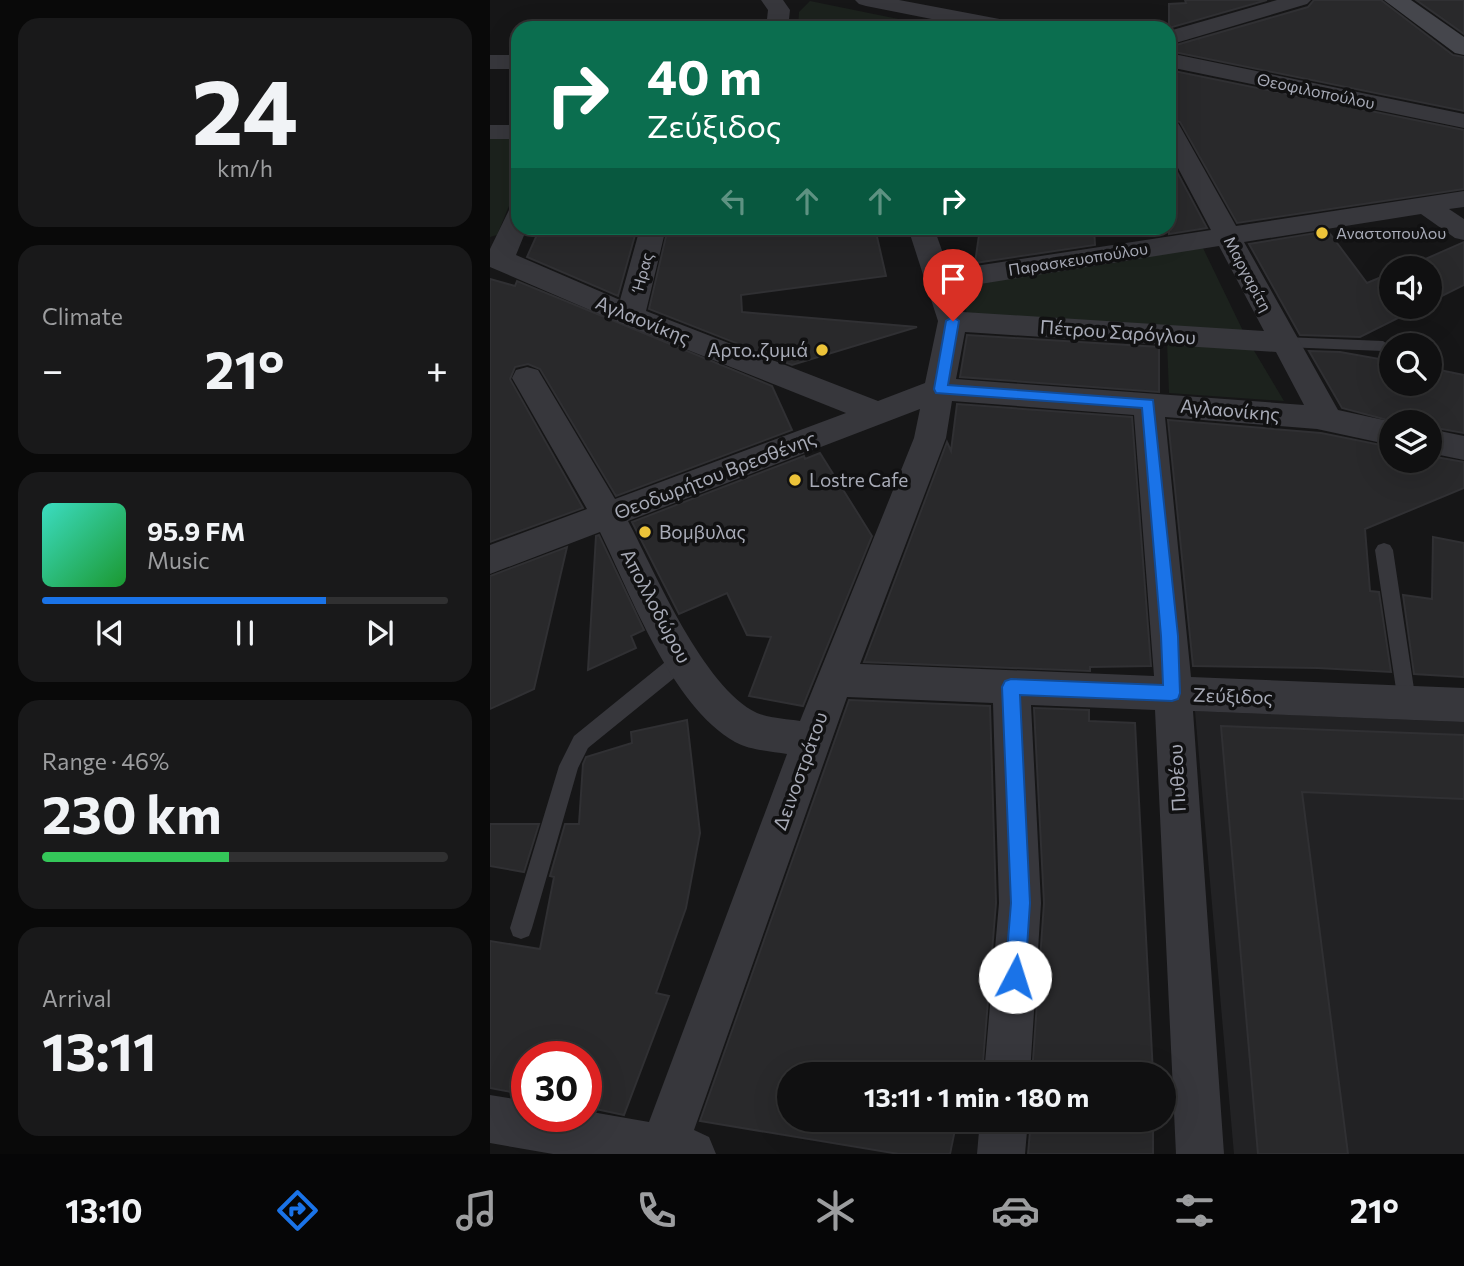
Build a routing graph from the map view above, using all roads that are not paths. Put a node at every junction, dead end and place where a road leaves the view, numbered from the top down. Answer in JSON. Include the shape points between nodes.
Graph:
{"nodes":[{"id":1,"x":772,"y":0,"type":"edge"},
{"id":2,"x":866,"y":0,"type":"edge"},
{"id":3,"x":971,"y":0,"type":"edge"},
{"id":4,"x":1300,"y":0,"type":"edge"},
{"id":5,"x":1396,"y":0,"type":"edge"},
{"id":6,"x":778,"y":21,"type":"edge"},
{"id":7,"x":945,"y":21,"type":"edge"},
{"id":8,"x":955,"y":21,"type":"edge"},
{"id":9,"x":1176,"y":35,"type":"edge"},
{"id":10,"x":1464,"y":48,"type":"edge"},
{"id":11,"x":1176,"y":61,"type":"edge"},
{"id":12,"x":490,"y":62,"type":"edge"},
{"id":13,"x":511,"y":62,"type":"edge"},
{"id":14,"x":1464,"y":121,"type":"edge"},
{"id":15,"x":490,"y":132,"type":"edge"},
{"id":16,"x":511,"y":132,"type":"edge"},
{"id":17,"x":1176,"y":141,"type":"edge"},
{"id":18,"x":1464,"y":199,"type":"edge"},
{"id":19,"x":1424,"y":204,"type":"junction"},
{"id":20,"x":511,"y":229,"type":"edge"},
{"id":21,"x":1464,"y":232,"type":"edge"},
{"id":22,"x":651,"y":235,"type":"edge"},
{"id":23,"x":923,"y":235,"type":"edge"},
{"id":24,"x":1227,"y":235,"type":"junction"},
{"id":25,"x":495,"y":259,"type":"edge"},
{"id":26,"x":940,"y":281,"type":"junction"},
{"id":27,"x":630,"y":316,"type":"junction"},
{"id":28,"x":953,"y":321,"type":"junction"},
{"id":29,"x":1284,"y":342,"type":"junction"},
{"id":30,"x":1379,"y":346,"type":"edge"},
{"id":31,"x":527,"y":378,"type":"dead end"},
{"id":32,"x":941,"y":389,"type":"junction"},
{"id":33,"x":1148,"y":403,"type":"junction"},
{"id":34,"x":875,"y":412,"type":"junction"},
{"id":35,"x":1327,"y":419,"type":"junction"},
{"id":36,"x":1379,"y":430,"type":"edge"},
{"id":37,"x":609,"y":517,"type":"junction"},
{"id":38,"x":1384,"y":550,"type":"dead end"},
{"id":39,"x":490,"y":560,"type":"edge"},
{"id":40,"x":682,"y":660,"type":"junction"},
{"id":41,"x":834,"y":680,"type":"junction"},
{"id":42,"x":1011,"y":687,"type":"junction"},
{"id":43,"x":1172,"y":693,"type":"junction"},
{"id":44,"x":1407,"y":702,"type":"junction"},
{"id":45,"x":1464,"y":705,"type":"edge"},
{"id":46,"x":811,"y":741,"type":"junction"},
{"id":47,"x":521,"y":928,"type":"dead end"},
{"id":48,"x":1008,"y":1062,"type":"edge"},
{"id":49,"x":490,"y":1119,"type":"edge"},
{"id":50,"x":1003,"y":1132,"type":"edge"},
{"id":51,"x":672,"y":1153,"type":"edge"},
{"id":52,"x":1001,"y":1154,"type":"edge"},
{"id":53,"x":1200,"y":1154,"type":"edge"}],
"edges":[{"from":1,"to":6,"type":"street","via":[[779,10]]},
{"from":2,"to":7,"type":"street"},
{"from":3,"to":8,"type":"street"},
{"from":4,"to":9,"type":"street"},
{"from":5,"to":10,"type":"street"},
{"from":11,"to":14,"type":"street","name":"Θεοφιλοπούλου"},
{"from":12,"to":13,"type":"street"},
{"from":15,"to":16,"type":"street"},
{"from":17,"to":24,"type":"street","name":"Μαργαρίτη"},
{"from":18,"to":19,"type":"street","name":"Παρασκευοπούλου"},
{"from":19,"to":21,"type":"street"},
{"from":19,"to":24,"type":"street","name":"Παρασκευοπούλου"},
{"from":20,"to":25,"type":"street"},
{"from":22,"to":27,"type":"street","name":"Ήρας"},
{"from":23,"to":26,"type":"street"},
{"from":24,"to":26,"type":"street","name":"Παρασκευοπούλου"},
{"from":24,"to":29,"type":"street","name":"Μαργαρίτη"},
{"from":25,"to":27,"type":"street","name":"Αγλαονίκης"},
{"from":26,"to":28,"type":"street"},
{"from":27,"to":34,"type":"street","name":"Αγλαονίκης"},
{"from":28,"to":29,"type":"street","name":"Πέτρου Σαρόγλου"},
{"from":28,"to":32,"type":"street","name":"Δεινοστράτου"},
{"from":29,"to":30,"type":"lane"},
{"from":29,"to":35,"type":"street","name":"Μαργαρίτη"},
{"from":31,"to":37,"type":"street","name":"Απολλοδώρου"},
{"from":32,"to":33,"type":"street","name":"Αγλαονίκης"},
{"from":32,"to":34,"type":"street","name":"Θεοδωρήτου Βρεσθένης"},
{"from":32,"to":41,"type":"street","name":"Δεινοστράτου","via":[[930,438]]},
{"from":33,"to":35,"type":"street","name":"Αγλαονίκης"},
{"from":33,"to":43,"type":"street","name":"Πυθέου"},
{"from":34,"to":37,"type":"street","name":"Θεοδωρήτου Βρεσθένης"},
{"from":35,"to":36,"type":"street","name":"Αγλαονίκης"},
{"from":37,"to":39,"type":"street","name":"Θεοδωρήτου Βρεσθένης"},
{"from":37,"to":40,"type":"street","name":"Απολλοδώρου"},
{"from":38,"to":44,"type":"lane"},
{"from":40,"to":46,"type":"street","name":"Απολλοδώρου","via":[[708,696],[748,729]]},
{"from":40,"to":47,"type":"lane","via":[[580,742]]},
{"from":41,"to":42,"type":"street","name":"Ζεύξιδος"},
{"from":41,"to":46,"type":"street","name":"Δεινοστράτου"},
{"from":42,"to":43,"type":"street","name":"Ζεύξιδος"},
{"from":42,"to":48,"type":"street","via":[[1020,903]]},
{"from":43,"to":44,"type":"street","name":"Ζεύξιδος"},
{"from":43,"to":53,"type":"street","name":"Πυθέου"},
{"from":44,"to":45,"type":"street","name":"Ζεύξιδος"},
{"from":46,"to":51,"type":"street","name":"Δεινοστράτου"},
{"from":49,"to":51,"type":"street","via":[[649,1145]]},
{"from":50,"to":52,"type":"street"}]}
